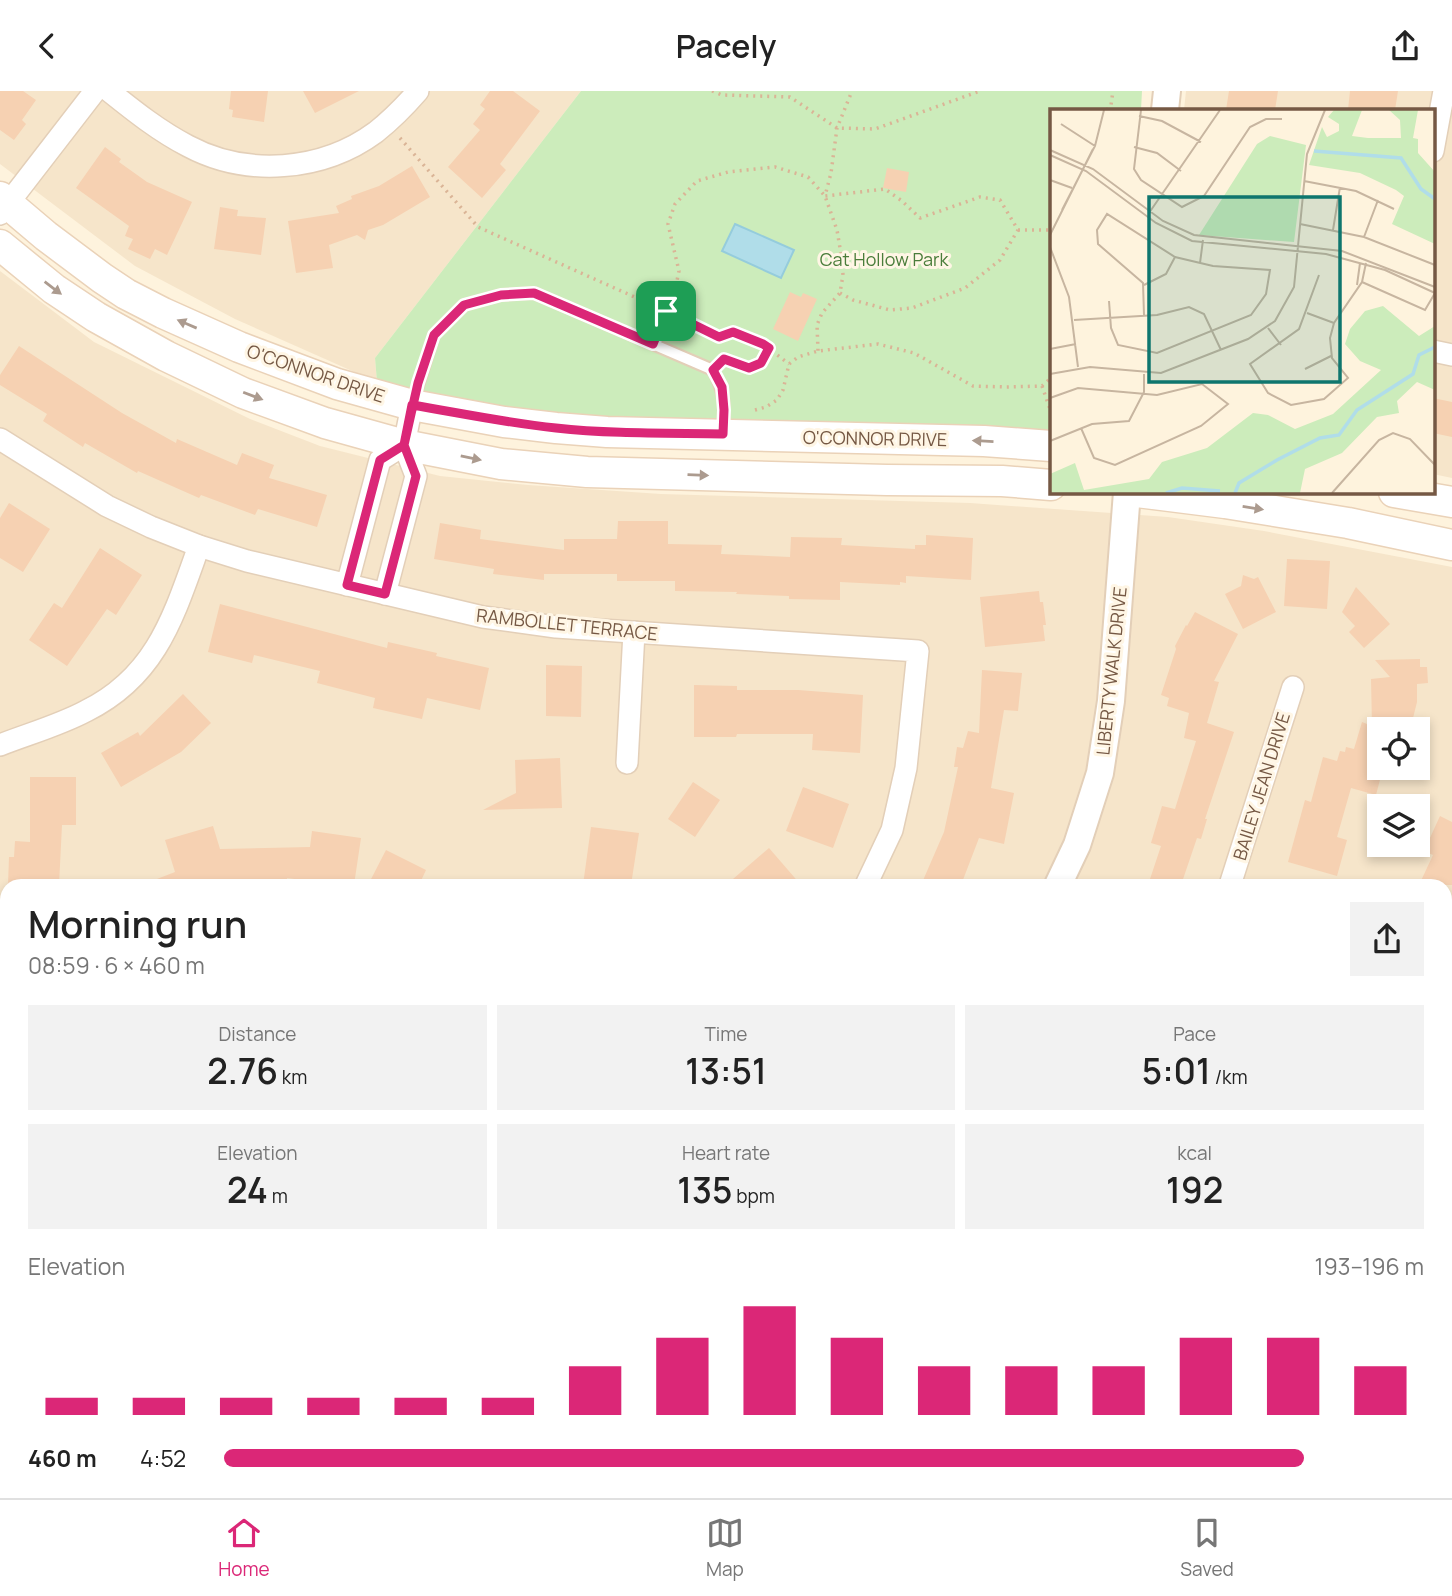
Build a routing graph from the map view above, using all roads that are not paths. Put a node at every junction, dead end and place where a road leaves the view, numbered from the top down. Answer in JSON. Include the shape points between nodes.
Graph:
{"nodes":[{"id":1,"x":95,"y":91,"type":"edge"},
{"id":2,"x":108,"y":91,"type":"edge"},
{"id":3,"x":418,"y":91,"type":"edge"},
{"id":4,"x":1167,"y":91,"type":"edge"},
{"id":5,"x":1444,"y":91,"type":"edge"},
{"id":6,"x":1165,"y":109,"type":"edge"},
{"id":7,"x":1434,"y":146,"type":"edge"},
{"id":8,"x":3,"y":205,"type":"edge"},
{"id":9,"x":0,"y":245,"type":"edge"},
{"id":10,"x":1434,"y":351,"type":"edge"},
{"id":11,"x":1452,"y":355,"type":"edge"},
{"id":12,"x":412,"y":405,"type":"junction"},
{"id":13,"x":723,"y":434,"type":"junction"},
{"id":14,"x":0,"y":439,"type":"edge"},
{"id":15,"x":404,"y":445,"type":"junction"},
{"id":16,"x":1050,"y":446,"type":"edge"},
{"id":17,"x":1050,"y":485,"type":"edge"},
{"id":18,"x":1127,"y":493,"type":"edge"},
{"id":19,"x":1145,"y":493,"type":"edge"},
{"id":20,"x":1400,"y":493,"type":"edge"},
{"id":21,"x":1452,"y":502,"type":"edge"},
{"id":22,"x":1452,"y":545,"type":"edge"},
{"id":23,"x":199,"y":546,"type":"junction"},
{"id":24,"x":347,"y":585,"type":"junction"},
{"id":25,"x":385,"y":594,"type":"junction"},
{"id":26,"x":634,"y":632,"type":"junction"},
{"id":27,"x":1293,"y":687,"type":"dead end"},
{"id":28,"x":0,"y":745,"type":"edge"},
{"id":29,"x":627,"y":763,"type":"dead end"},
{"id":30,"x":869,"y":879,"type":"edge"},
{"id":31,"x":1061,"y":879,"type":"edge"},
{"id":32,"x":1232,"y":879,"type":"edge"}],
"edges":[{"from":1,"to":8,"type":"street"},
{"from":2,"to":3,"type":"street","via":[[188,147],[253,166],[317,160],[346,149],[387,123]]},
{"from":4,"to":6,"type":"street"},
{"from":5,"to":7,"type":"street"},
{"from":12,"to":8,"type":"main road","name":"O'CONNOR DRIVE","one_way":true,"via":[[337,384],[163,313],[102,278]]},
{"from":9,"to":15,"type":"main road","one_way":true,"via":[[54,289],[166,356],[243,393]]},
{"from":10,"to":11,"type":"street"},
{"from":12,"to":13,"type":"main road","name":"O'CONNOR DRIVE","via":[[556,428]]},
{"from":12,"to":13,"type":"lane","via":[[434,335],[464,305],[501,295],[534,293],[713,370],[722,387]]},
{"from":12,"to":15,"type":"street"},
{"from":16,"to":13,"type":"main road","name":"O'CONNOR DRIVE","one_way":true},
{"from":14,"to":23,"type":"street","name":"RAMBOLLET TERRACE","via":[[107,506]]},
{"from":15,"to":17,"type":"main road","one_way":true,"via":[[501,464],[587,472]]},
{"from":15,"to":24,"type":"street","via":[[380,460]]},
{"from":15,"to":25,"type":"street","via":[[416,476]]},
{"from":18,"to":31,"type":"street","name":"LIBERTY WALK DRIVE","via":[[1111,701],[1100,773]]},
{"from":19,"to":22,"type":"main road","one_way":true,"via":[[1348,523]]},
{"from":20,"to":21,"type":"main road"},
{"from":23,"to":24,"type":"street","name":"RAMBOLLET TERRACE"},
{"from":23,"to":28,"type":"street","via":[[156,650],[131,680],[85,712]]},
{"from":24,"to":25,"type":"street","name":"RAMBOLLET TERRACE"},
{"from":25,"to":26,"type":"street","name":"RAMBOLLET TERRACE","via":[[483,617]]},
{"from":26,"to":29,"type":"street"},
{"from":26,"to":30,"type":"street","name":"RAMBOLLET TERRACE","via":[[918,651],[906,768],[892,830]]},
{"from":27,"to":32,"type":"street","name":"BAILEY JEAN DRIVE"}]}
